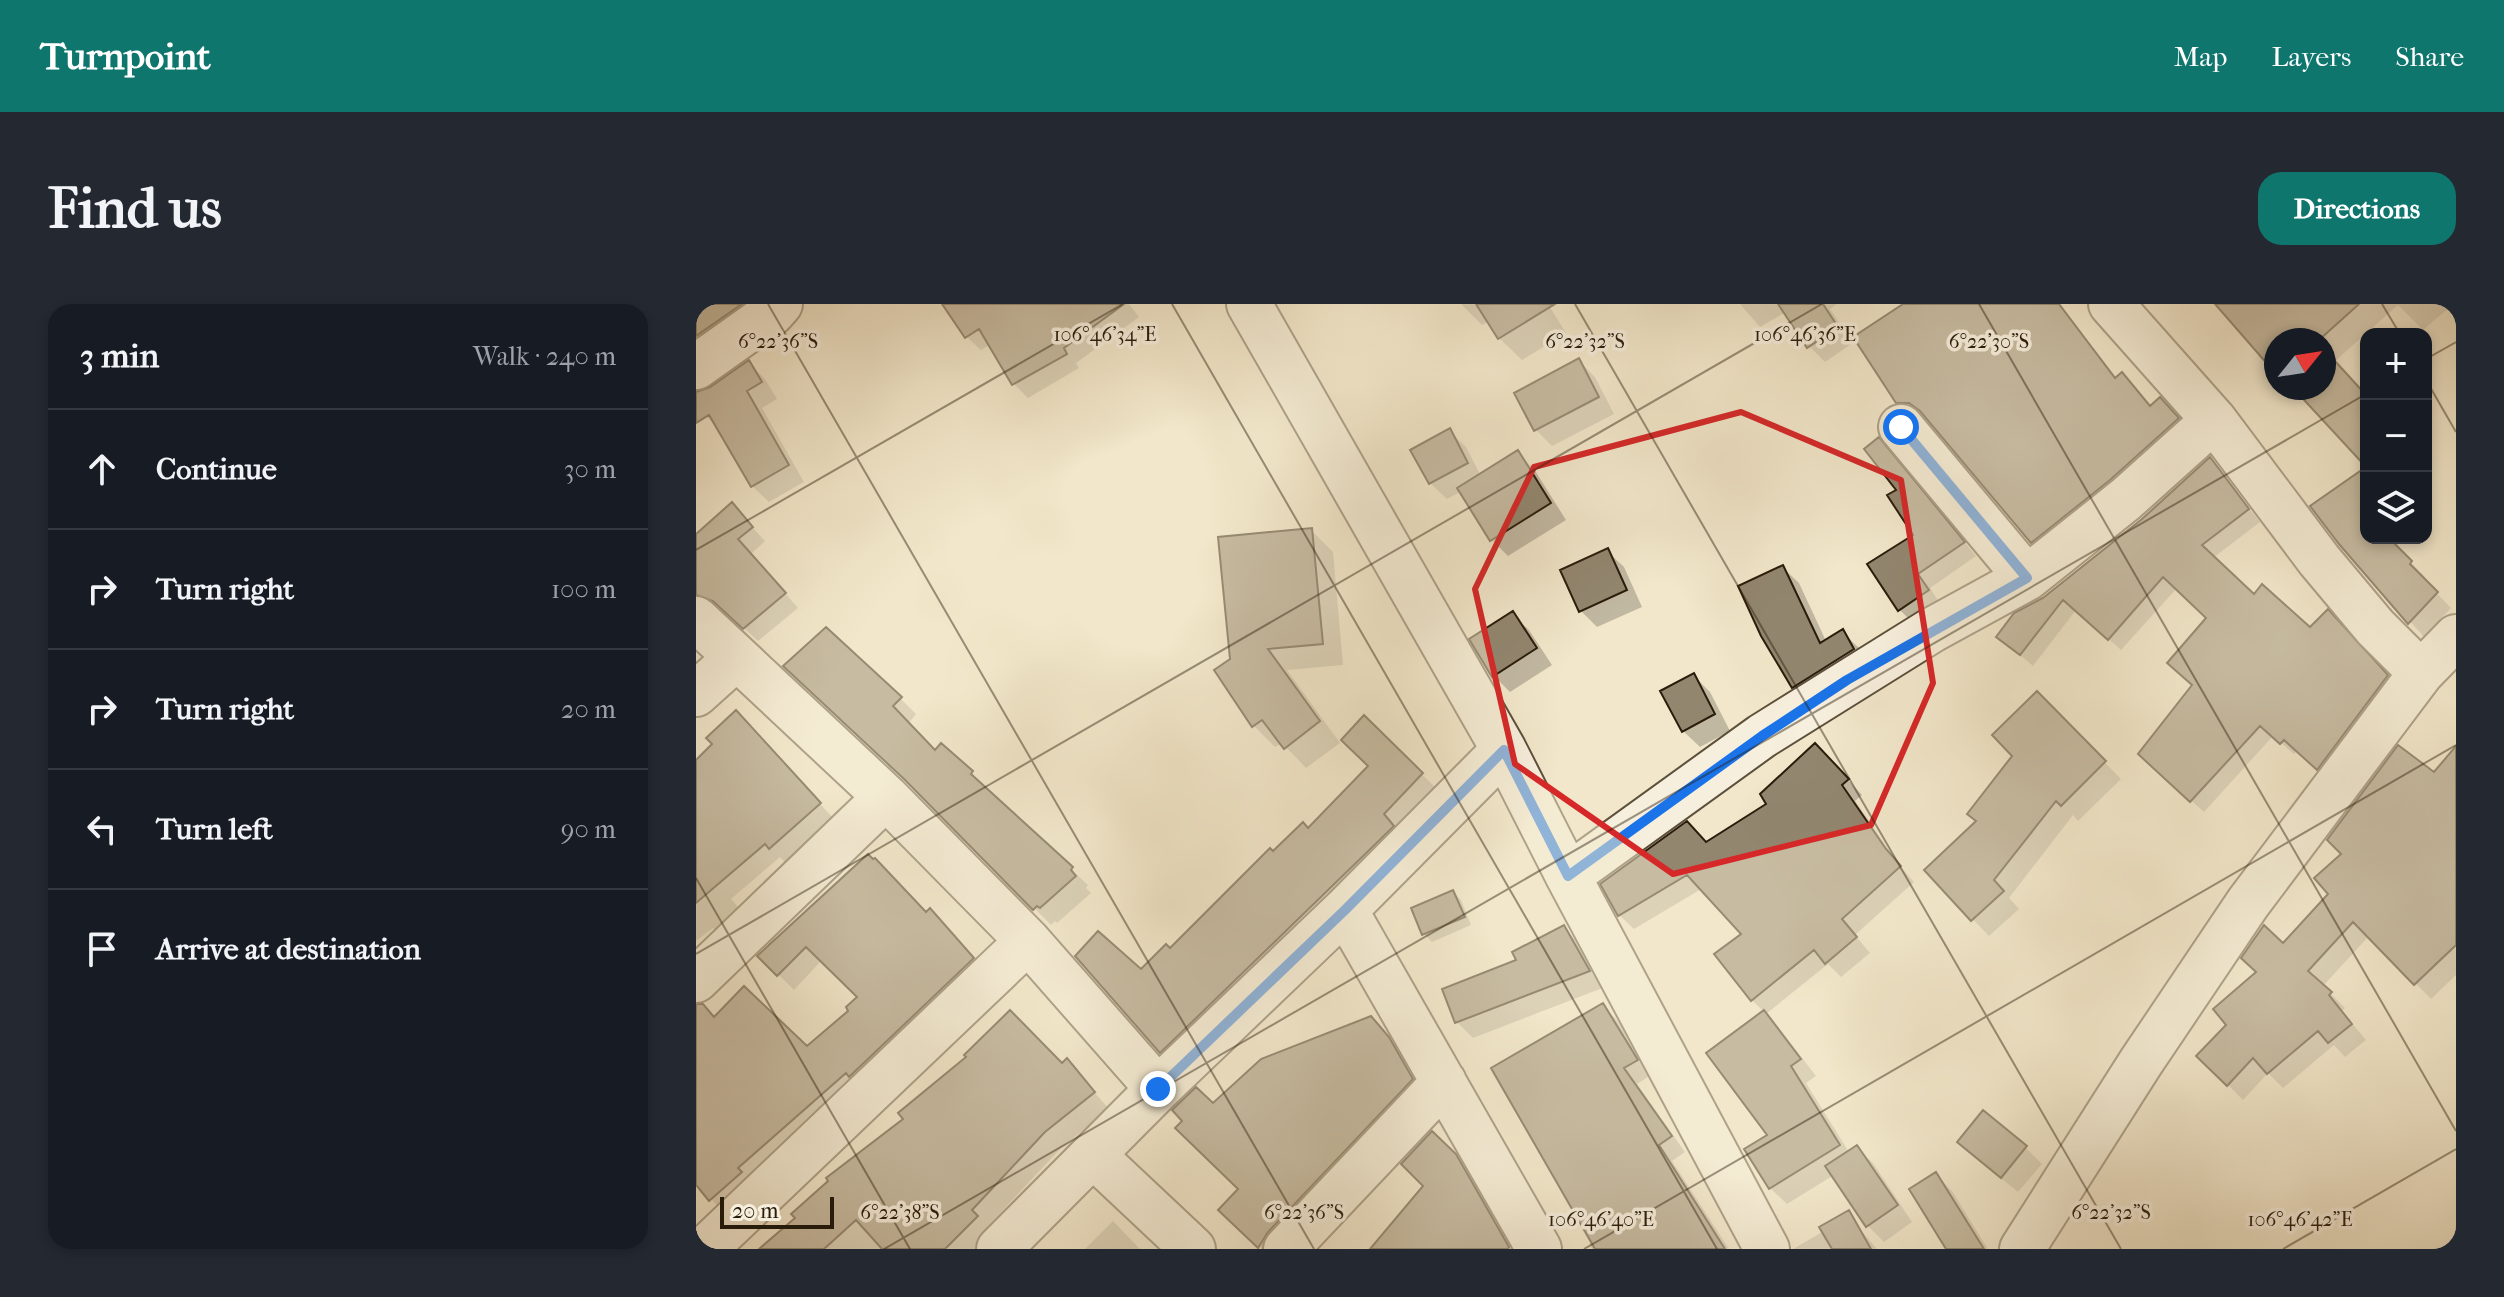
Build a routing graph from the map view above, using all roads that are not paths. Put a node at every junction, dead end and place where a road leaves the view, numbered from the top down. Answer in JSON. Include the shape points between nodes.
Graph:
{"nodes":[{"id":1,"x":780,"y":304,"type":"edge"},
{"id":2,"x":1249,"y":304,"type":"edge"},
{"id":3,"x":2111,"y":304,"type":"edge"},
{"id":4,"x":696,"y":367,"type":"edge"},
{"id":5,"x":2214,"y":420,"type":"junction"},
{"id":6,"x":1901,"y":427,"type":"dead end"},
{"id":7,"x":2027,"y":578,"type":"junction"},
{"id":8,"x":696,"y":619,"type":"edge"},
{"id":9,"x":2456,"y":637,"type":"edge"},
{"id":10,"x":736,"y":658,"type":"junction"},
{"id":11,"x":2421,"y":673,"type":"junction"},
{"id":12,"x":696,"y":694,"type":"edge"},
{"id":13,"x":1504,"y":750,"type":"junction"},
{"id":14,"x":886,"y":797,"type":"junction"},
{"id":15,"x":1568,"y":876,"type":"junction"},
{"id":16,"x":1345,"y":910,"type":"junction"},
{"id":17,"x":1028,"y":941,"type":"junction"},
{"id":18,"x":696,"y":980,"type":"edge"},
{"id":19,"x":1444,"y":1082,"type":"junction"},
{"id":20,"x":1158,"y":1089,"type":"junction"},
{"id":21,"x":1094,"y":1156,"type":"junction"},
{"id":22,"x":2038,"y":1242,"type":"edge"},
{"id":23,"x":705,"y":1244,"type":"edge"},
{"id":24,"x":999,"y":1249,"type":"edge"},
{"id":25,"x":1193,"y":1249,"type":"edge"},
{"id":26,"x":1286,"y":1249,"type":"edge"},
{"id":27,"x":1539,"y":1249,"type":"edge"},
{"id":28,"x":1767,"y":1249,"type":"edge"}],
"edges":[{"from":1,"to":4,"type":"street"},
{"from":2,"to":13,"type":"street"},
{"from":3,"to":5,"type":"street"},
{"from":5,"to":7,"type":"street"},
{"from":5,"to":11,"type":"street","via":[[2319,560]]},
{"from":6,"to":7,"type":"street"},
{"from":7,"to":15,"type":"street","via":[[1774,728]]},
{"from":8,"to":10,"type":"street"},
{"from":9,"to":11,"type":"street"},
{"from":10,"to":12,"type":"street"},
{"from":10,"to":14,"type":"street"},
{"from":11,"to":22,"type":"street","via":[[2248,903]]},
{"from":13,"to":15,"type":"street"},
{"from":13,"to":16,"type":"street"},
{"from":14,"to":17,"type":"street"},
{"from":14,"to":18,"type":"street"},
{"from":15,"to":28,"type":"street"},
{"from":16,"to":19,"type":"street"},
{"from":16,"to":20,"type":"street"},
{"from":17,"to":20,"type":"street"},
{"from":17,"to":23,"type":"street"},
{"from":19,"to":26,"type":"street"},
{"from":19,"to":27,"type":"street"},
{"from":20,"to":21,"type":"street"},
{"from":21,"to":24,"type":"street"},
{"from":21,"to":25,"type":"street"}]}
